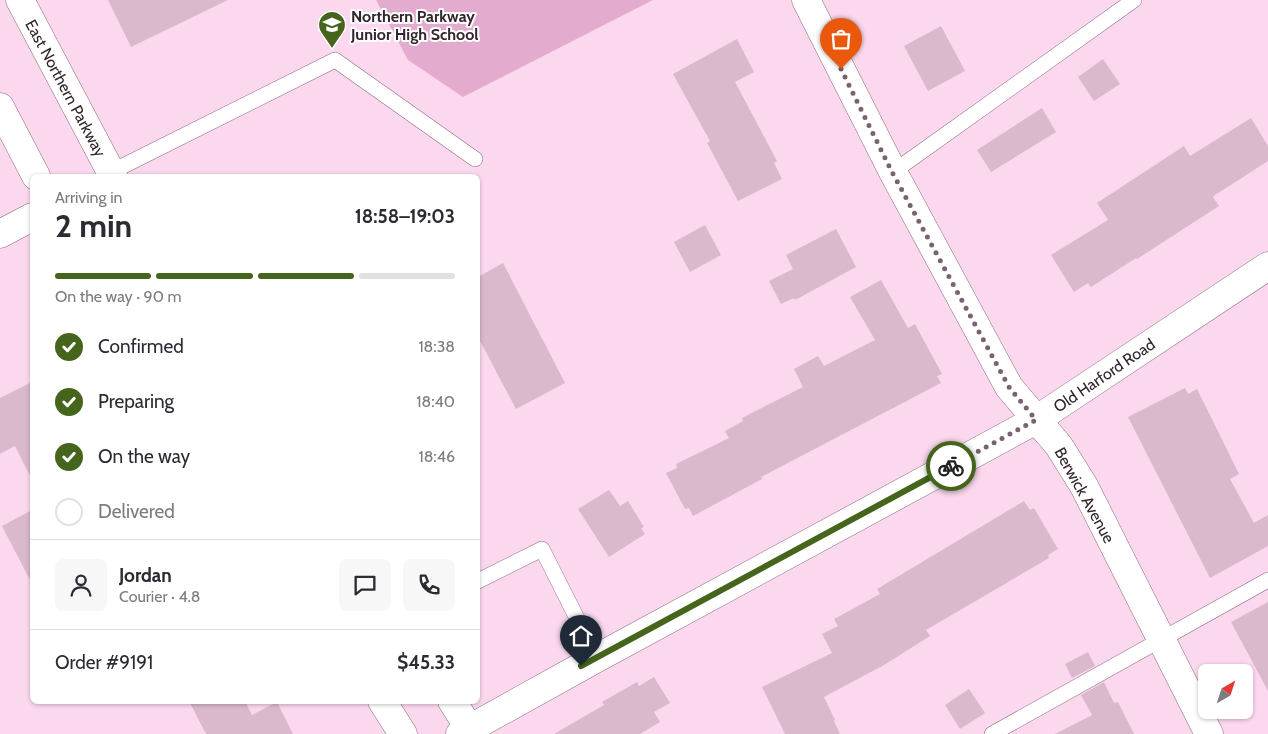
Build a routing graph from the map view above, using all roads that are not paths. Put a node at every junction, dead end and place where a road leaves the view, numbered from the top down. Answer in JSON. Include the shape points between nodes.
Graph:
{"nodes":[{"id":1,"x":20,"y":0,"type":"edge"},
{"id":2,"x":806,"y":0,"type":"edge"},
{"id":3,"x":1134,"y":0,"type":"edge"},
{"id":4,"x":2,"y":117,"type":"edge"},
{"id":5,"x":475,"y":159,"type":"dead end"},
{"id":6,"x":892,"y":172,"type":"junction"},
{"id":7,"x":35,"y":174,"type":"edge"},
{"id":8,"x":108,"y":174,"type":"edge"},
{"id":9,"x":111,"y":174,"type":"edge"},
{"id":10,"x":30,"y":218,"type":"edge"},
{"id":11,"x":0,"y":234,"type":"edge"},
{"id":12,"x":1268,"y":266,"type":"edge"},
{"id":13,"x":1036,"y":420,"type":"junction"},
{"id":14,"x":480,"y":580,"type":"edge"},
{"id":15,"x":1268,"y":580,"type":"edge"},
{"id":16,"x":1161,"y":640,"type":"junction"},
{"id":17,"x":597,"y":658,"type":"junction"},
{"id":18,"x":384,"y":704,"type":"edge"},
{"id":19,"x":454,"y":704,"type":"edge"},
{"id":20,"x":468,"y":732,"type":"edge"},
{"id":21,"x":403,"y":734,"type":"edge"},
{"id":22,"x":992,"y":734,"type":"edge"},
{"id":23,"x":1209,"y":734,"type":"edge"}],
"edges":[{"from":1,"to":8,"type":"street","name":"East Northern Parkway"},
{"from":2,"to":6,"type":"street","name":"Berwick Avenue"},
{"from":3,"to":6,"type":"lane"},
{"from":4,"to":7,"type":"street"},
{"from":5,"to":9,"type":"lane","via":[[335,60]]},
{"from":6,"to":13,"type":"street","name":"Berwick Avenue","via":[[1009,387]]},
{"from":10,"to":11,"type":"street"},
{"from":12,"to":13,"type":"street","name":"Old Harford Road"},
{"from":13,"to":16,"type":"street","name":"Berwick Avenue","via":[[1059,446],[1084,486]]},
{"from":13,"to":17,"type":"street","name":"Old Harford Road"},
{"from":14,"to":17,"type":"lane","via":[[542,548]]},
{"from":15,"to":16,"type":"lane"},
{"from":16,"to":22,"type":"lane"},
{"from":16,"to":23,"type":"street","name":"Berwick Avenue"},
{"from":17,"to":20,"type":"street","name":"Old Harford Road"},
{"from":18,"to":21,"type":"street"},
{"from":19,"to":20,"type":"street"}]}
